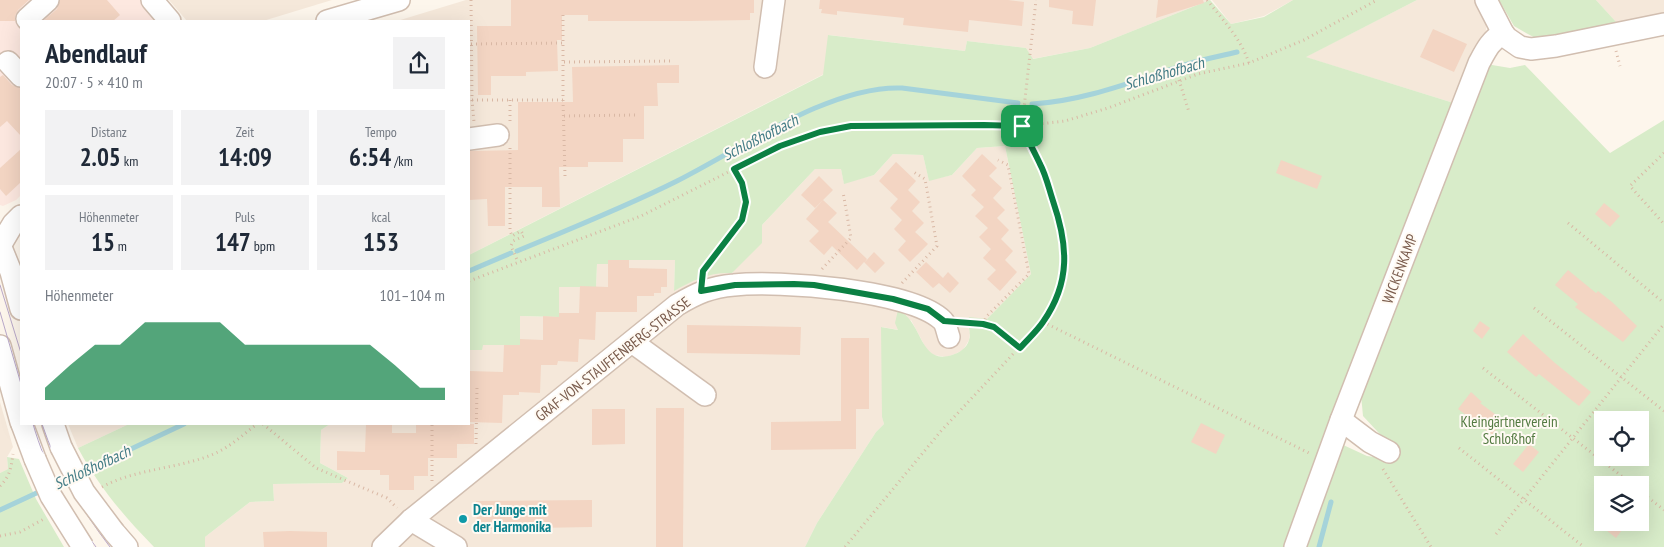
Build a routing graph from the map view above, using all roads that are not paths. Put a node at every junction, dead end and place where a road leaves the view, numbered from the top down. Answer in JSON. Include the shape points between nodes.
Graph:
{"nodes":[{"id":1,"x":48,"y":0,"type":"edge"},
{"id":2,"x":152,"y":0,"type":"edge"},
{"id":3,"x":399,"y":0,"type":"edge"},
{"id":4,"x":774,"y":0,"type":"edge"},
{"id":5,"x":1486,"y":0,"type":"edge"},
{"id":6,"x":27,"y":19,"type":"dead end"},
{"id":7,"x":169,"y":20,"type":"edge"},
{"id":8,"x":330,"y":20,"type":"edge"},
{"id":9,"x":1664,"y":24,"type":"edge"},
{"id":10,"x":1502,"y":33,"type":"junction"},
{"id":11,"x":765,"y":67,"type":"dead end"},
{"id":12,"x":498,"y":135,"type":"road end"},
{"id":13,"x":473,"y":138,"type":"edge"},
{"id":14,"x":20,"y":217,"type":"edge"},
{"id":15,"x":20,"y":240,"type":"edge"},
{"id":16,"x":0,"y":246,"type":"edge"},
{"id":17,"x":20,"y":305,"type":"edge"},
{"id":18,"x":946,"y":329,"type":"road end"},
{"id":19,"x":632,"y":342,"type":"junction"},
{"id":20,"x":0,"y":346,"type":"edge"},
{"id":21,"x":705,"y":395,"type":"dead end"},
{"id":22,"x":20,"y":416,"type":"edge"},
{"id":23,"x":1341,"y":420,"type":"junction"},
{"id":24,"x":22,"y":425,"type":"edge"},
{"id":25,"x":53,"y":425,"type":"edge"},
{"id":26,"x":1384,"y":458,"type":"road end"},
{"id":27,"x":411,"y":520,"type":"junction"},
{"id":28,"x":119,"y":542,"type":"edge"},
{"id":29,"x":83,"y":547,"type":"edge"},
{"id":30,"x":383,"y":547,"type":"edge"},
{"id":31,"x":456,"y":547,"type":"edge"},
{"id":32,"x":1295,"y":547,"type":"edge"}],
"edges":[{"from":1,"to":6,"type":"street"},
{"from":2,"to":7,"type":"street"},
{"from":3,"to":8,"type":"street"},
{"from":4,"to":11,"type":"street"},
{"from":5,"to":10,"type":"street"},
{"from":9,"to":10,"type":"street","via":[[1531,49],[1520,47]]},
{"from":10,"to":23,"type":"street","name":"WICKENKAMP","via":[[1487,46],[1479,63]]},
{"from":12,"to":13,"type":"street"},
{"from":14,"to":16,"type":"street"},
{"from":15,"to":16,"type":"street"},
{"from":16,"to":17,"type":"street"},
{"from":18,"to":19,"type":"street","name":"GRAF-VON-STAUFFENBERG-STRASSE","via":[[928,309],[893,299],[814,285],[735,285],[701,291],[677,305]]},
{"from":19,"to":21,"type":"street"},
{"from":19,"to":27,"type":"street","name":"GRAF-VON-STAUFFENBERG-STRASSE"},
{"from":20,"to":22,"type":"street"},
{"from":23,"to":26,"type":"street","via":[[1370,442]]},
{"from":23,"to":32,"type":"street","name":"WICKENKAMP"},
{"from":24,"to":29,"type":"street","bridge":true,"via":[[26,455]]},
{"from":25,"to":28,"type":"street","bridge":true,"via":[[84,492]]},
{"from":27,"to":30,"type":"street","name":"GRAF-VON-STAUFFENBERG-STRASSE"},
{"from":27,"to":31,"type":"street"}]}
